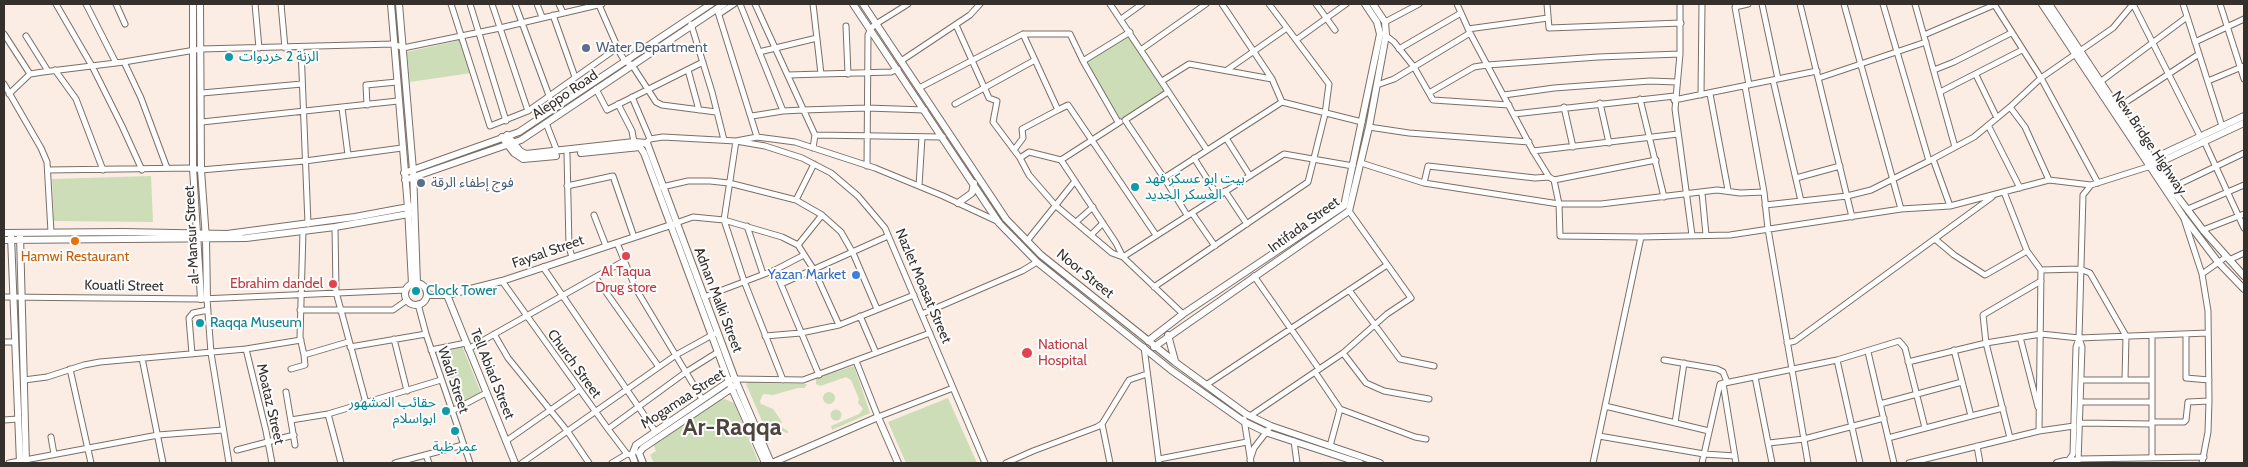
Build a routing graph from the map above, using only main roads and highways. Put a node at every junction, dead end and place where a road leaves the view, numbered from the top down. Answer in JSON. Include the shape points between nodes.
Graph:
{"nodes":[{"id":1,"x":193,"y":4,"type":"edge"},
{"id":2,"x":200,"y":4,"type":"edge"},
{"id":3,"x":391,"y":4,"type":"edge"},
{"id":4,"x":399,"y":4,"type":"edge"},
{"id":5,"x":712,"y":4,"type":"edge"},
{"id":6,"x":724,"y":4,"type":"edge"},
{"id":7,"x":853,"y":4,"type":"edge"},
{"id":8,"x":862,"y":4,"type":"edge"},
{"id":9,"x":1365,"y":4,"type":"edge"},
{"id":10,"x":1373,"y":4,"type":"edge"},
{"id":11,"x":2042,"y":4,"type":"edge"},
{"id":12,"x":2049,"y":4,"type":"edge"},
{"id":13,"x":1381,"y":20,"type":"junction"},
{"id":14,"x":690,"y":22,"type":"junction"},
{"id":15,"x":873,"y":26,"type":"junction"},
{"id":16,"x":1383,"y":35,"type":"junction"},
{"id":17,"x":198,"y":50,"type":"junction"},
{"id":18,"x":2078,"y":52,"type":"junction"},
{"id":19,"x":2244,"y":116,"type":"edge"},
{"id":20,"x":2244,"y":122,"type":"edge"},
{"id":21,"x":505,"y":136,"type":"junction"},
{"id":22,"x":2202,"y":139,"type":"junction"},
{"id":23,"x":648,"y":141,"type":"joint"},
{"id":24,"x":510,"y":144,"type":"junction"},
{"id":25,"x":640,"y":147,"type":"joint"},
{"id":26,"x":2152,"y":163,"type":"junction"},
{"id":27,"x":414,"y":170,"type":"junction"},
{"id":28,"x":405,"y":176,"type":"junction"},
{"id":29,"x":414,"y":178,"type":"junction"},
{"id":30,"x":974,"y":183,"type":"junction"},
{"id":31,"x":958,"y":203,"type":"road end"},
{"id":32,"x":411,"y":210,"type":"junction"},
{"id":33,"x":1002,"y":221,"type":"junction"},
{"id":34,"x":673,"y":224,"type":"junction"},
{"id":35,"x":1011,"y":231,"type":"junction"},
{"id":36,"x":9,"y":235,"type":"edge"},
{"id":37,"x":19,"y":235,"type":"junction"},
{"id":38,"x":198,"y":236,"type":"junction"},
{"id":39,"x":206,"y":236,"type":"junction"},
{"id":40,"x":4,"y":240,"type":"edge"},
{"id":41,"x":2244,"y":276,"type":"edge"},
{"id":42,"x":414,"y":284,"type":"junction"},
{"id":43,"x":2244,"y":289,"type":"edge"},
{"id":44,"x":427,"y":295,"type":"junction"},
{"id":45,"x":447,"y":295,"type":"junction"},
{"id":46,"x":17,"y":296,"type":"junction"},
{"id":47,"x":714,"y":334,"type":"junction"},
{"id":48,"x":1168,"y":335,"type":"junction"},
{"id":49,"x":1149,"y":339,"type":"junction"},
{"id":50,"x":1155,"y":345,"type":"junction"},
{"id":51,"x":1144,"y":347,"type":"junction"},
{"id":52,"x":1148,"y":354,"type":"junction"},
{"id":53,"x":1175,"y":362,"type":"junction"},
{"id":54,"x":733,"y":383,"type":"junction"},
{"id":55,"x":23,"y":462,"type":"edge"},
{"id":56,"x":2070,"y":462,"type":"edge"},
{"id":57,"x":515,"y":463,"type":"edge"},
{"id":58,"x":635,"y":463,"type":"edge"},
{"id":59,"x":643,"y":463,"type":"edge"},
{"id":60,"x":765,"y":463,"type":"edge"},
{"id":61,"x":772,"y":463,"type":"edge"},
{"id":62,"x":898,"y":463,"type":"edge"},
{"id":63,"x":1360,"y":463,"type":"edge"},
{"id":64,"x":1380,"y":463,"type":"edge"},
{"id":65,"x":2057,"y":463,"type":"edge"}],
"edges":[{"from":1,"to":17,"type":"main road","name":"al-Mansur Street"},
{"from":2,"to":17,"type":"main road","name":"al-Mansur Street"},
{"from":3,"to":28,"type":"main road"},
{"from":4,"to":27,"type":"main road"},
{"from":5,"to":14,"type":"main road","name":"Aleppo Road"},
{"from":6,"to":14,"type":"main road","name":"Aleppo Road","via":[[718,11]]},
{"from":7,"to":15,"type":"main road","name":"Noor Street"},
{"from":8,"to":15,"type":"main road","name":"Noor Street"},
{"from":9,"to":13,"type":"main road","name":"Intifada Street"},
{"from":10,"to":13,"type":"main road","name":"Intifada Street"},
{"from":11,"to":18,"type":"main road","name":"New Bridge Highway"},
{"from":12,"to":18,"type":"main road","name":"New Bridge Highway"},
{"from":13,"to":16,"type":"main road","name":"Intifada Street"},
{"from":14,"to":21,"type":"main road","name":"Aleppo Road","via":[[625,61],[530,126]]},
{"from":14,"to":24,"type":"main road","name":"Aleppo Road","via":[[632,65],[524,138]]},
{"from":15,"to":30,"type":"main road","name":"Noor Street"},
{"from":15,"to":33,"type":"main road","name":"Noor Street","via":[[901,61]]},
{"from":16,"to":48,"type":"main road","name":"Intifada Street","via":[[1369,127],[1349,211]]},
{"from":16,"to":49,"type":"main road","name":"Intifada Street","via":[[1344,206]]},
{"from":17,"to":38,"type":"main road","name":"al-Mansur Street","via":[[193,168]]},
{"from":17,"to":39,"type":"main road","name":"al-Mansur Street"},
{"from":18,"to":26,"type":"main road","name":"New Bridge Highway"},
{"from":18,"to":26,"type":"main road","name":"New Bridge Highway","via":[[2113,113]]},
{"from":19,"to":22,"type":"main road"},
{"from":20,"to":22,"type":"main road"},
{"from":21,"to":24,"type":"main road","name":"Nazlet Moasat Street"},
{"from":21,"to":27,"type":"main road","name":"Aleppo Road"},
{"from":22,"to":26,"type":"main road"},
{"from":23,"to":24,"type":"main road","name":"Nazlet Moasat Street","via":[[526,154]]},
{"from":23,"to":34,"type":"main road","name":"Adnan Malki Street"},
{"from":24,"to":25,"type":"main road","name":"Nazlet Moasat Street","via":[[514,153],[523,159]]},
{"from":24,"to":29,"type":"main road","name":"Aleppo Road"},
{"from":25,"to":34,"type":"main road","name":"Adnan Malki Street"},
{"from":26,"to":41,"type":"main road","name":"New Bridge Highway","via":[[2203,230]]},
{"from":26,"to":43,"type":"main road","name":"New Bridge Highway","via":[[2183,216],[2218,262]]},
{"from":27,"to":28,"type":"main road","name":"Aleppo Road"},
{"from":27,"to":29,"type":"main road"},
{"from":28,"to":29,"type":"main road","name":"Aleppo Road"},
{"from":28,"to":32,"type":"main road"},
{"from":29,"to":32,"type":"main road"},
{"from":30,"to":31,"type":"main road","via":[[972,193]]},
{"from":30,"to":33,"type":"main road","name":"Noor Street"},
{"from":32,"to":39,"type":"main road"},
{"from":32,"to":39,"type":"main road","via":[[335,227],[246,238]]},
{"from":32,"to":42,"type":"main road"},
{"from":33,"to":35,"type":"main road","name":"Noor Street"},
{"from":34,"to":45,"type":"main road","name":"Faysal Street","via":[[502,281]]},
{"from":34,"to":47,"type":"main road","name":"Adnan Malki Street"},
{"from":34,"to":47,"type":"main road","name":"Adnan Malki Street","via":[[704,297]]},
{"from":35,"to":49,"type":"main road","name":"Noor Street"},
{"from":35,"to":51,"type":"main road","name":"Noor Street","via":[[1037,262]]},
{"from":36,"to":37,"type":"main road"},
{"from":36,"to":40,"type":"main road"},
{"from":36,"to":46,"type":"main road"},
{"from":37,"to":38,"type":"main road"},
{"from":37,"to":38,"type":"main road","via":[[51,232]]},
{"from":37,"to":46,"type":"main road"},
{"from":38,"to":39,"type":"main road"},
{"from":38,"to":39,"type":"main road","name":"al-Mansur Street","via":[[204,299]]},
{"from":42,"to":44,"type":"main road","via":[[425,287]]},
{"from":42,"to":44,"type":"main road","via":[[406,290],[407,300],[418,304]]},
{"from":44,"to":45,"type":"main road","name":"Faysal Street"},
{"from":45,"to":57,"type":"main road","name":"Tell Abiad Street"},
{"from":46,"to":55,"type":"main road","via":[[24,380]]},
{"from":46,"to":55,"type":"main road","via":[[15,342]]},
{"from":47,"to":54,"type":"main road","name":"Adnan Malki Street"},
{"from":47,"to":54,"type":"main road","name":"Adnan Malki Street","via":[[718,352]]},
{"from":48,"to":50,"type":"main road","name":"Intifada Street"},
{"from":48,"to":53,"type":"main road"},
{"from":49,"to":50,"type":"main road","name":"Noor Street"},
{"from":49,"to":51,"type":"main road","name":"Intifada Street"},
{"from":50,"to":52,"type":"main road","name":"Intifada Street"},
{"from":50,"to":53,"type":"main road","name":"Noor Street"},
{"from":51,"to":52,"type":"main road","name":"Noor Street"},
{"from":52,"to":63,"type":"main road","name":"Noor Street","via":[[1243,422]]},
{"from":53,"to":64,"type":"main road","name":"Noor Street","via":[[1248,415]]},
{"from":54,"to":58,"type":"main road","name":"Mogamaa Street","via":[[702,399],[636,445],[629,454]]},
{"from":54,"to":59,"type":"main road","name":"Mogamaa Street","via":[[643,448],[639,452]]},
{"from":54,"to":60,"type":"main road","name":"Adnan Malki Street"},
{"from":54,"to":61,"type":"main road","name":"Adnan Malki Street"},
{"from":56,"to":65,"type":"main road"},
{"from":61,"to":62,"type":"main road","via":[[878,417]]}]}
